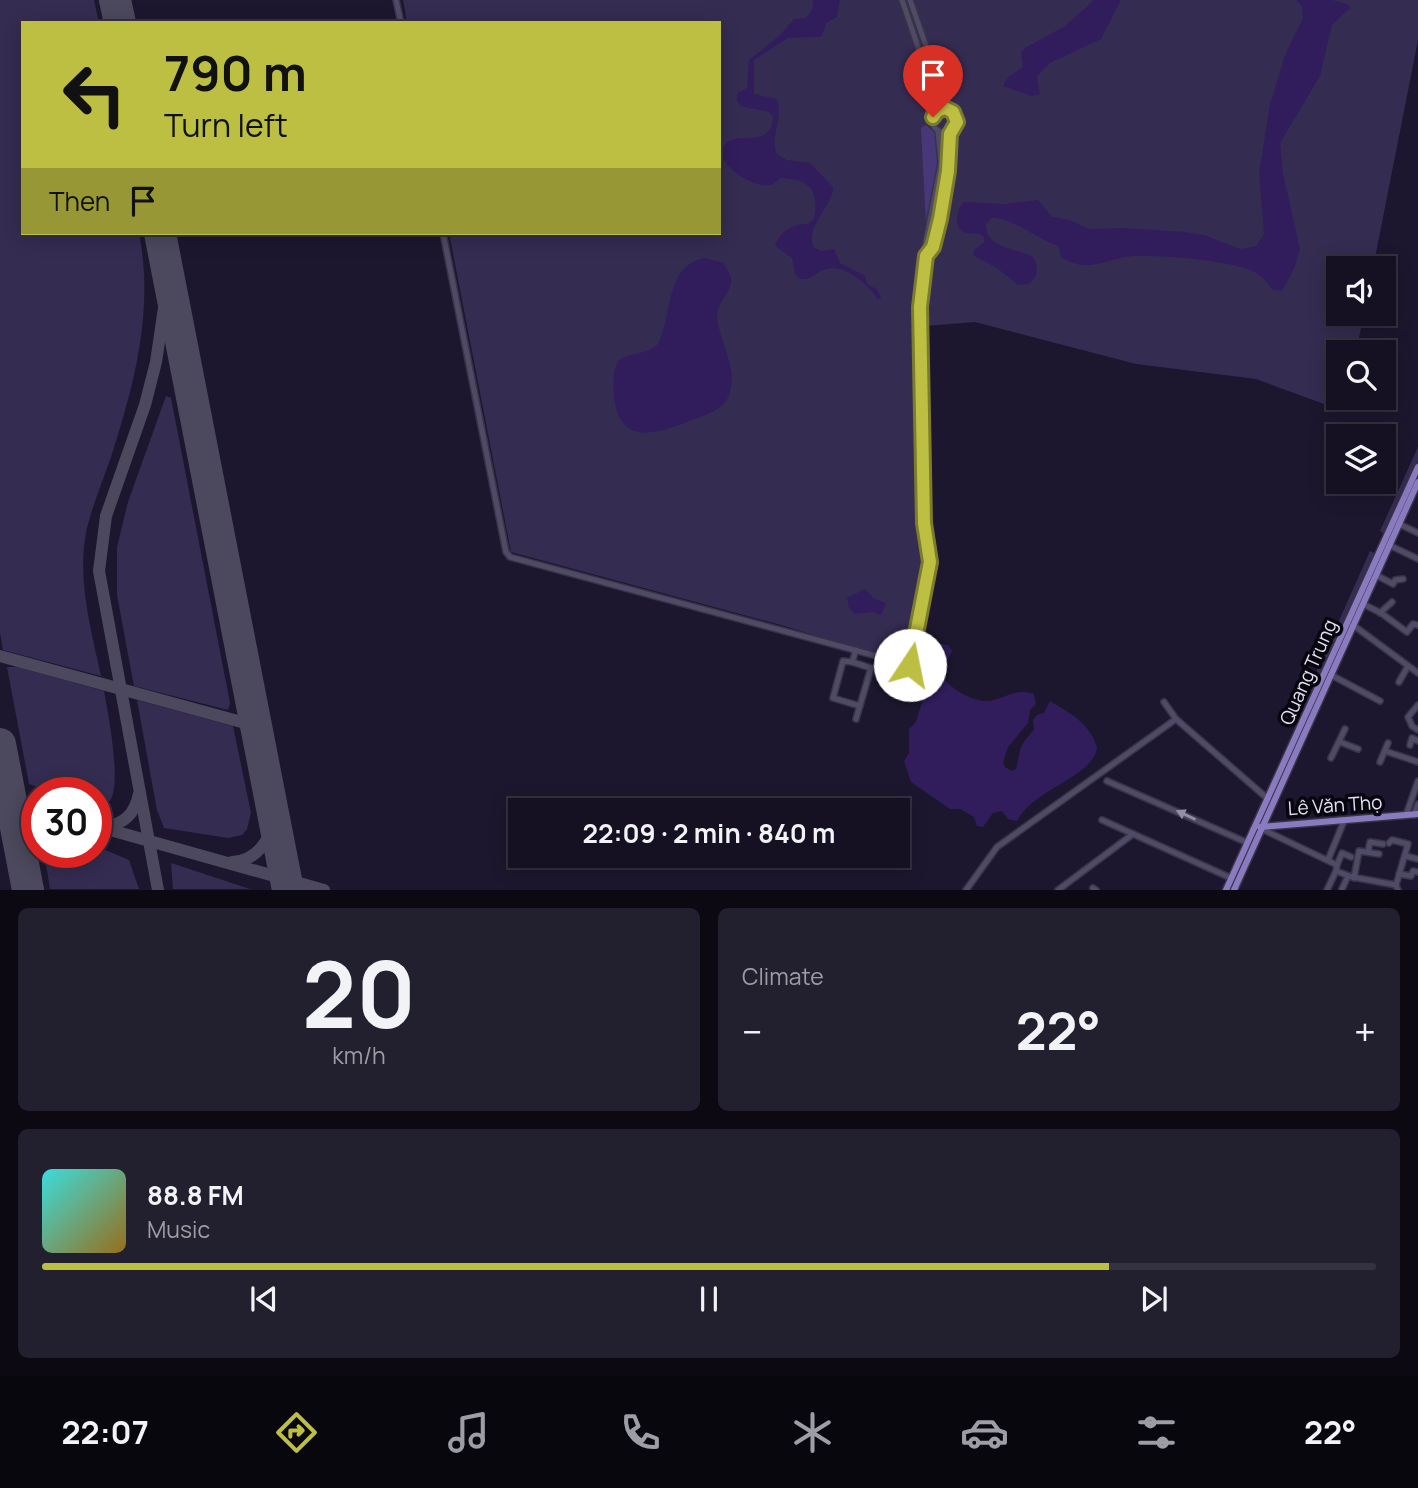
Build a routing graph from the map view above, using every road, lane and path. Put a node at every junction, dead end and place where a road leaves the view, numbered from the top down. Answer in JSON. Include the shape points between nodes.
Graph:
{"nodes":[{"id":1,"x":396,"y":0,"type":"edge"},
{"id":2,"x":902,"y":0,"type":"edge"},
{"id":3,"x":910,"y":0,"type":"edge"},
{"id":4,"x":401,"y":21,"type":"edge"},
{"id":5,"x":924,"y":42,"type":"junction"},
{"id":6,"x":917,"y":46,"type":"junction"},
{"id":7,"x":945,"y":108,"type":"junction"},
{"id":8,"x":935,"y":113,"type":"junction"},
{"id":9,"x":951,"y":130,"type":"junction"},
{"id":10,"x":938,"y":131,"type":"junction"},
{"id":11,"x":935,"y":204,"type":"junction"},
{"id":12,"x":942,"y":205,"type":"junction"},
{"id":13,"x":443,"y":235,"type":"edge"},
{"id":14,"x":926,"y":256,"type":"junction"},
{"id":15,"x":1418,"y":467,"type":"edge"},
{"id":16,"x":1418,"y":482,"type":"edge"},
{"id":17,"x":1399,"y":524,"type":"junction"},
{"id":18,"x":1418,"y":533,"type":"edge"},
{"id":19,"x":1387,"y":544,"type":"junction"},
{"id":20,"x":1418,"y":559,"type":"edge"},
{"id":21,"x":1376,"y":576,"type":"junction"},
{"id":22,"x":1403,"y":579,"type":"dead end"},
{"id":23,"x":1393,"y":584,"type":"junction"},
{"id":24,"x":1399,"y":590,"type":"dead end"},
{"id":25,"x":1392,"y":602,"type":"dead end"},
{"id":26,"x":1363,"y":604,"type":"junction"},
{"id":27,"x":1380,"y":613,"type":"junction"},
{"id":28,"x":1351,"y":623,"type":"junction"},
{"id":29,"x":1418,"y":625,"type":"edge"},
{"id":30,"x":856,"y":650,"type":"junction"},
{"id":31,"x":852,"y":662,"type":"junction"},
{"id":32,"x":1408,"y":666,"type":"junction"},
{"id":33,"x":1418,"y":673,"type":"edge"},
{"id":34,"x":1331,"y":675,"type":"junction"},
{"id":35,"x":1399,"y":682,"type":"dead end"},
{"id":36,"x":1380,"y":701,"type":"dead end"},
{"id":37,"x":1164,"y":702,"type":"dead end"},
{"id":38,"x":1418,"y":705,"type":"edge"},
{"id":39,"x":860,"y":706,"type":"junction"},
{"id":40,"x":856,"y":719,"type":"dead end"},
{"id":41,"x":1179,"y":721,"type":"junction"},
{"id":42,"x":1306,"y":724,"type":"junction"},
{"id":43,"x":1345,"y":729,"type":"dead end"},
{"id":44,"x":1418,"y":730,"type":"edge"},
{"id":45,"x":1418,"y":741,"type":"edge"},
{"id":46,"x":1340,"y":743,"type":"junction"},
{"id":47,"x":1388,"y":743,"type":"dead end"},
{"id":48,"x":1409,"y":745,"type":"dead end"},
{"id":49,"x":1358,"y":749,"type":"dead end"},
{"id":50,"x":1385,"y":751,"type":"junction"},
{"id":51,"x":1331,"y":758,"type":"dead end"},
{"id":52,"x":1380,"y":762,"type":"dead end"},
{"id":53,"x":1418,"y":762,"type":"edge"},
{"id":54,"x":1107,"y":781,"type":"dead end"},
{"id":55,"x":1418,"y":781,"type":"edge"},
{"id":56,"x":1268,"y":799,"type":"junction"},
{"id":57,"x":1418,"y":804,"type":"edge"},
{"id":58,"x":1413,"y":815,"type":"edge"},
{"id":59,"x":1102,"y":820,"type":"dead end"},
{"id":60,"x":1344,"y":821,"type":"junction"},
{"id":61,"x":1259,"y":827,"type":"junction"},
{"id":62,"x":1133,"y":834,"type":"junction"},
{"id":63,"x":1248,"y":843,"type":"junction"},
{"id":64,"x":1368,"y":852,"type":"junction"},
{"id":65,"x":1380,"y":854,"type":"dead end"},
{"id":66,"x":1406,"y":856,"type":"junction"},
{"id":67,"x":1351,"y":857,"type":"dead end"},
{"id":68,"x":1418,"y":859,"type":"edge"},
{"id":69,"x":1328,"y":860,"type":"junction"},
{"id":70,"x":1336,"y":868,"type":"junction"},
{"id":71,"x":1418,"y":872,"type":"edge"},
{"id":72,"x":1399,"y":874,"type":"junction"},
{"id":73,"x":1351,"y":877,"type":"junction"},
{"id":74,"x":1231,"y":878,"type":"junction"},
{"id":75,"x":1381,"y":882,"type":"junction"},
{"id":76,"x":1397,"y":887,"type":"edge"},
{"id":77,"x":966,"y":890,"type":"edge"},
{"id":78,"x":1058,"y":890,"type":"edge"},
{"id":79,"x":1226,"y":890,"type":"edge"},
{"id":80,"x":1234,"y":890,"type":"edge"},
{"id":81,"x":1327,"y":890,"type":"edge"},
{"id":82,"x":1342,"y":890,"type":"edge"},
{"id":83,"x":1379,"y":890,"type":"edge"}],
"edges":[{"from":1,"to":4,"type":"street"},
{"from":2,"to":6,"type":"street"},
{"from":3,"to":5,"type":"street"},
{"from":5,"to":6,"type":"street"},
{"from":5,"to":7,"type":"street"},
{"from":6,"to":8,"type":"street","via":[[934,94]]},
{"from":7,"to":8,"type":"street"},
{"from":7,"to":9,"type":"street","via":[[956,116]]},
{"from":8,"to":10,"type":"street","via":[[932,122]]},
{"from":9,"to":10,"type":"street"},
{"from":9,"to":12,"type":"street"},
{"from":10,"to":11,"type":"street","via":[[942,147]]},
{"from":11,"to":12,"type":"street"},
{"from":11,"to":14,"type":"street"},
{"from":12,"to":14,"type":"street","via":[[933,247]]},
{"from":13,"to":30,"type":"street","via":[[510,557]]},
{"from":14,"to":30,"type":"street","via":[[919,329],[924,523],[930,562],[910,665]]},
{"from":15,"to":19,"type":"main road","name":"Quang Trung"},
{"from":16,"to":17,"type":"main road","name":"Quang Trung"},
{"from":17,"to":18,"type":"street"},
{"from":17,"to":19,"type":"main road","name":"Quang Trung"},
{"from":19,"to":20,"type":"street"},
{"from":19,"to":21,"type":"main road","name":"Quang Trung"},
{"from":19,"to":28,"type":"main road","name":"Quang Trung"},
{"from":21,"to":23,"type":"street"},
{"from":21,"to":26,"type":"main road","name":"Quang Trung"},
{"from":22,"to":23,"type":"street"},
{"from":23,"to":24,"type":"street"},
{"from":25,"to":27,"type":"street"},
{"from":26,"to":27,"type":"street"},
{"from":26,"to":28,"type":"main road","name":"Quang Trung"},
{"from":27,"to":29,"type":"street","via":[[1407,632],[1413,624]]},
{"from":28,"to":32,"type":"street"},
{"from":28,"to":34,"type":"main road","name":"Quang Trung"},
{"from":28,"to":42,"type":"main road","name":"Quang Trung"},
{"from":30,"to":31,"type":"street"},
{"from":31,"to":39,"type":"street","via":[[871,667]]},
{"from":31,"to":39,"type":"street","via":[[843,661],[833,698]]},
{"from":32,"to":33,"type":"street"},
{"from":32,"to":35,"type":"street"},
{"from":34,"to":36,"type":"street"},
{"from":34,"to":42,"type":"main road","name":"Quang Trung"},
{"from":37,"to":41,"type":"street"},
{"from":38,"to":44,"type":"street","via":[[1408,717]]},
{"from":39,"to":40,"type":"street"},
{"from":41,"to":56,"type":"street"},
{"from":41,"to":77,"type":"street","via":[[997,848]]},
{"from":42,"to":56,"type":"main road","name":"Quang Trung"},
{"from":42,"to":61,"type":"main road","name":"Quang Trung"},
{"from":43,"to":46,"type":"street"},
{"from":45,"to":48,"type":"street","via":[[1412,738]]},
{"from":46,"to":49,"type":"street"},
{"from":46,"to":51,"type":"street","via":[[1337,741]]},
{"from":47,"to":50,"type":"street"},
{"from":50,"to":52,"type":"street"},
{"from":50,"to":53,"type":"street"},
{"from":63,"to":54,"type":"street","one_way":true},
{"from":55,"to":58,"type":"street"},
{"from":56,"to":61,"type":"main road","name":"Quang Trung"},
{"from":57,"to":58,"type":"street"},
{"from":58,"to":60,"type":"main road","name":"Lê Văn Thọ"},
{"from":59,"to":62,"type":"street"},
{"from":60,"to":61,"type":"main road","name":"Lê Văn Thọ"},
{"from":60,"to":69,"type":"street"},
{"from":61,"to":63,"type":"main road","name":"Quang Trung"},
{"from":61,"to":69,"type":"street"},
{"from":61,"to":80,"type":"main road","name":"Quang Trung"},
{"from":62,"to":74,"type":"street"},
{"from":62,"to":78,"type":"street"},
{"from":63,"to":74,"type":"main road","name":"Quang Trung"},
{"from":64,"to":65,"type":"street"},
{"from":64,"to":66,"type":"street","via":[[1370,842],[1392,840],[1409,844]]},
{"from":64,"to":73,"type":"street","via":[[1359,851]]},
{"from":66,"to":68,"type":"street"},
{"from":66,"to":72,"type":"street"},
{"from":67,"to":70,"type":"street","via":[[1342,853]]},
{"from":69,"to":70,"type":"street"},
{"from":70,"to":73,"type":"street"},
{"from":70,"to":81,"type":"street"},
{"from":71,"to":72,"type":"street"},
{"from":72,"to":76,"type":"street"},
{"from":73,"to":75,"type":"street"},
{"from":73,"to":82,"type":"street"},
{"from":74,"to":79,"type":"main road","name":"Quang Trung"},
{"from":75,"to":76,"type":"street"},
{"from":75,"to":83,"type":"street"}]}
